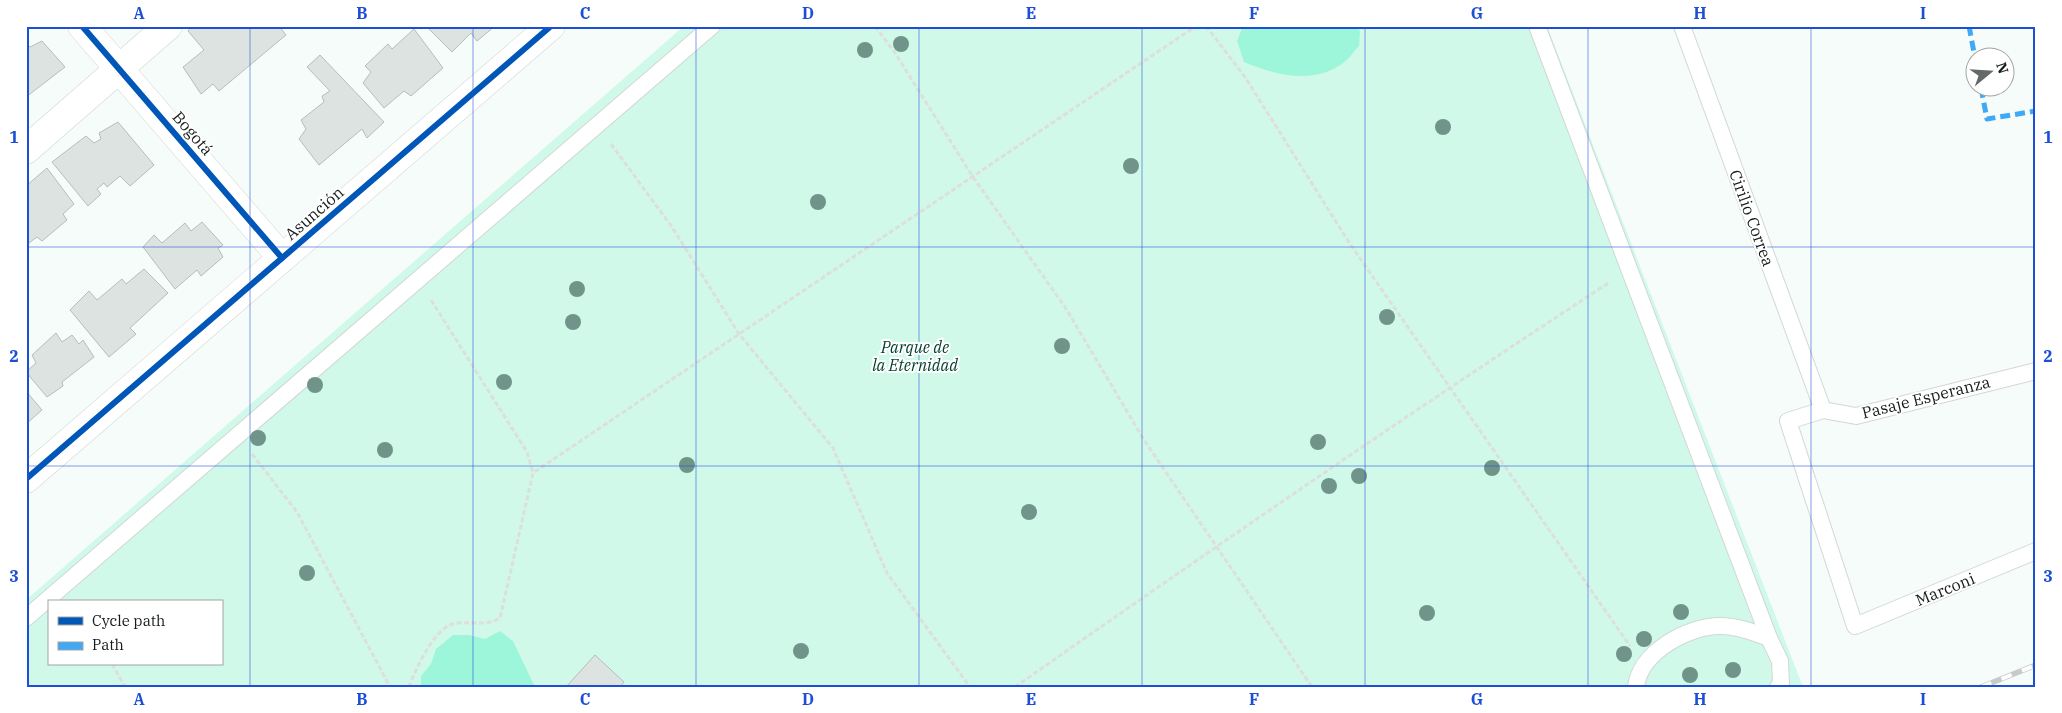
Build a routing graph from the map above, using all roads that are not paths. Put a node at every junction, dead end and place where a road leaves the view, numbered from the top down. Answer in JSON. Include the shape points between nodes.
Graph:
{"nodes":[{"id":1,"x":82,"y":26,"type":"edge"},
{"id":2,"x":168,"y":26,"type":"edge"},
{"id":3,"x":551,"y":26,"type":"edge"},
{"id":4,"x":712,"y":26,"type":"edge"},
{"id":5,"x":1537,"y":26,"type":"edge"},
{"id":6,"x":1682,"y":26,"type":"edge"},
{"id":7,"x":119,"y":69,"type":"junction"},
{"id":8,"x":26,"y":150,"type":"edge"},
{"id":9,"x":282,"y":258,"type":"junction"},
{"id":10,"x":2036,"y":371,"type":"edge"},
{"id":11,"x":1823,"y":410,"type":"junction"},
{"id":12,"x":26,"y":479,"type":"edge"},
{"id":13,"x":2036,"y":551,"type":"edge"},
{"id":14,"x":26,"y":618,"type":"edge"},
{"id":15,"x":1855,"y":626,"type":"joint"},
{"id":16,"x":1768,"y":638,"type":"junction"},
{"id":17,"x":1636,"y":687,"type":"edge"},
{"id":18,"x":1778,"y":687,"type":"edge"}],
"edges":[{"from":1,"to":7,"type":"street","name":"Bogotá"},
{"from":2,"to":7,"type":"street"},
{"from":3,"to":9,"type":"street","name":"Asunción"},
{"from":4,"to":14,"type":"lane"},
{"from":5,"to":16,"type":"lane"},
{"from":6,"to":11,"type":"lane","name":"Cirilio Correa"},
{"from":7,"to":8,"type":"street"},
{"from":7,"to":9,"type":"street","name":"Bogotá"},
{"from":9,"to":12,"type":"street","name":"Asunción"},
{"from":10,"to":11,"type":"lane","name":"Pasaje Esperanza","via":[[1856,416]]},
{"from":11,"to":15,"type":"lane","name":"Pasaje Esperanza","via":[[1788,421]]},
{"from":13,"to":15,"type":"lane","name":"Marconi"},
{"from":16,"to":17,"type":"lane","via":[[1744,629],[1719,626],[1686,633],[1655,652],[1637,678]]},
{"from":16,"to":18,"type":"lane","via":[[1780,661],[1781,684]]}]}
